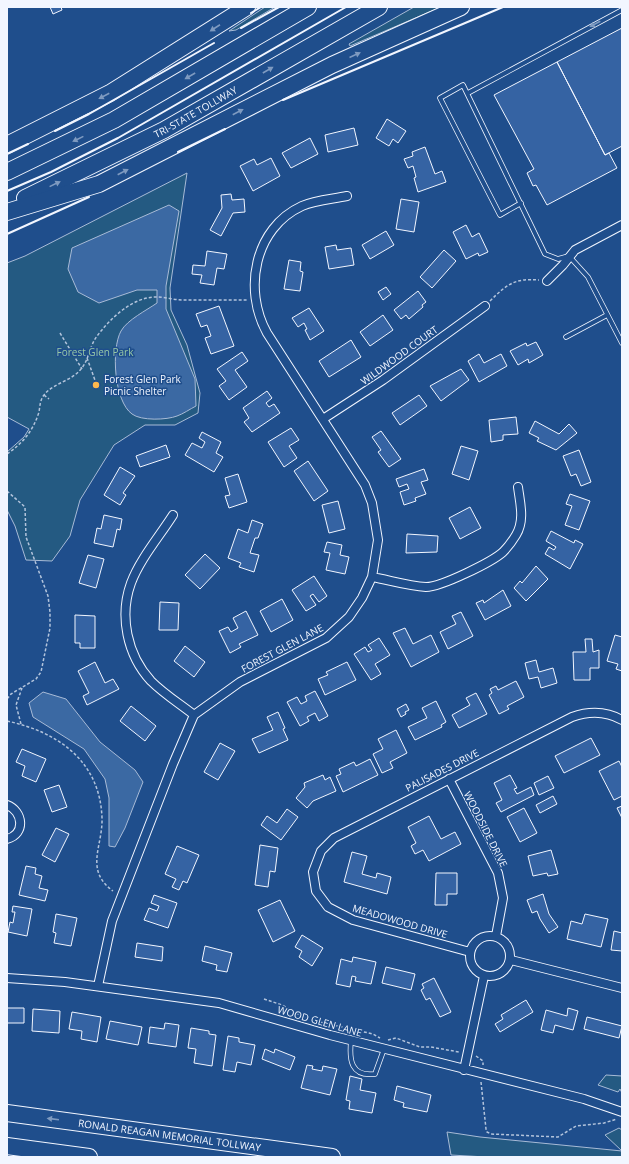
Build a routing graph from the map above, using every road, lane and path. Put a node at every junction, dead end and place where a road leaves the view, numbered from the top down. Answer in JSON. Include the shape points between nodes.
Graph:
{"nodes":[{"id":1,"x":247,"y":7,"type":"edge"},
{"id":2,"x":308,"y":7,"type":"edge"},
{"id":3,"x":379,"y":7,"type":"edge"},
{"id":4,"x":461,"y":7,"type":"edge"},
{"id":5,"x":622,"y":10,"type":"edge"},
{"id":6,"x":468,"y":93,"type":"junction"},
{"id":7,"x":7,"y":145,"type":"edge"},
{"id":8,"x":7,"y":172,"type":"edge"},
{"id":9,"x":99,"y":184,"type":"junction"},
{"id":10,"x":347,"y":196,"type":"dead end"},
{"id":11,"x":521,"y":202,"type":"junction"},
{"id":12,"x":7,"y":207,"type":"edge"},
{"id":13,"x":7,"y":212,"type":"edge"},
{"id":14,"x":7,"y":223,"type":"edge"},
{"id":15,"x":622,"y":225,"type":"edge"},
{"id":16,"x":568,"y":256,"type":"junction"},
{"id":17,"x":547,"y":281,"type":"joint"},
{"id":18,"x":255,"y":299,"type":"junction"},
{"id":19,"x":485,"y":306,"type":"joint"},
{"id":20,"x":607,"y":315,"type":"junction"},
{"id":21,"x":60,"y":333,"type":"dead end"},
{"id":22,"x":566,"y":337,"type":"dead end"},
{"id":23,"x":622,"y":343,"type":"edge"},
{"id":24,"x":87,"y":358,"type":"junction"},
{"id":25,"x":82,"y":369,"type":"junction"},
{"id":26,"x":96,"y":383,"type":"dead end"},
{"id":27,"x":44,"y":395,"type":"junction"},
{"id":28,"x":49,"y":399,"type":"dead end"},
{"id":29,"x":323,"y":419,"type":"junction"},
{"id":30,"x":7,"y":454,"type":"edge"},
{"id":31,"x":518,"y":487,"type":"dead end"},
{"id":32,"x":7,"y":491,"type":"edge"},
{"id":33,"x":173,"y":515,"type":"dead end"},
{"id":34,"x":372,"y":577,"type":"junction"},
{"id":35,"x":22,"y":687,"type":"junction"},
{"id":36,"x":7,"y":699,"type":"edge"},
{"id":37,"x":194,"y":715,"type":"junction"},
{"id":38,"x":622,"y":720,"type":"edge"},
{"id":39,"x":7,"y":721,"type":"edge"},
{"id":40,"x":21,"y":724,"type":"junction"},
{"id":41,"x":449,"y":779,"type":"junction"},
{"id":42,"x":7,"y":805,"type":"edge"},
{"id":43,"x":7,"y":839,"type":"edge"},
{"id":44,"x":315,"y":885,"type":"joint"},
{"id":45,"x":121,"y":897,"type":"junction"},
{"id":46,"x":496,"y":936,"type":"junction"},
{"id":47,"x":470,"y":952,"type":"junction"},
{"id":48,"x":511,"y":960,"type":"junction"},
{"id":49,"x":484,"y":976,"type":"junction"},
{"id":50,"x":7,"y":978,"type":"edge"},
{"id":51,"x":98,"y":986,"type":"junction"},
{"id":52,"x":622,"y":988,"type":"edge"},
{"id":53,"x":351,"y":1041,"type":"junction"},
{"id":54,"x":384,"y":1049,"type":"junction"},
{"id":55,"x":464,"y":1070,"type":"junction"},
{"id":56,"x":622,"y":1112,"type":"edge"},
{"id":57,"x":7,"y":1113,"type":"edge"},
{"id":58,"x":7,"y":1146,"type":"edge"},
{"id":59,"x":89,"y":1157,"type":"edge"},
{"id":60,"x":332,"y":1157,"type":"edge"}],
"edges":[{"from":1,"to":7,"type":"highway","one_way":true,"via":[[110,93]]},
{"from":2,"to":8,"type":"highway","one_way":true,"via":[[120,117]]},
{"from":12,"to":3,"type":"highway","name":"TRI-STATE TOLLWAY","one_way":true,"via":[[164,130]]},
{"from":9,"to":4,"type":"highway","one_way":true,"via":[[332,65]]},
{"from":5,"to":6,"type":"lane","one_way":true},
{"from":6,"to":11,"type":"lane"},
{"from":6,"to":11,"type":"lane","via":[[464,85],[440,98],[500,215]]},
{"from":9,"to":13,"type":"highway"},
{"from":9,"to":14,"type":"highway"},
{"from":10,"to":18,"type":"street","name":"FOREST GLEN LANE","via":[[303,205],[278,224],[259,254],[255,275]]},
{"from":11,"to":16,"type":"lane","via":[[545,254],[558,259]]},
{"from":15,"to":16,"type":"street","via":[[584,244]]},
{"from":16,"to":17,"type":"street"},
{"from":16,"to":20,"type":"lane","via":[[588,277]]},
{"from":17,"to":19,"type":"path","via":[[527,279],[514,282],[505,286]]},
{"from":18,"to":24,"type":"path","via":[[182,300],[156,297],[142,300],[112,318],[89,348]]},
{"from":18,"to":29,"type":"street","name":"FOREST GLEN LANE","via":[[265,329]]},
{"from":19,"to":29,"type":"street","name":"WILDWOOD COURT","via":[[383,380]]},
{"from":20,"to":22,"type":"lane"},
{"from":20,"to":23,"type":"lane"},
{"from":21,"to":25,"type":"path"},
{"from":24,"to":25,"type":"path"},
{"from":24,"to":26,"type":"path"},
{"from":25,"to":27,"type":"path"},
{"from":27,"to":28,"type":"path"},
{"from":27,"to":30,"type":"path","via":[[33,428],[26,439]]},
{"from":29,"to":34,"type":"street","name":"FOREST GLEN LANE","via":[[365,485],[372,503],[378,540]]},
{"from":31,"to":34,"type":"street","via":[[522,519],[516,535],[503,552],[446,582],[432,586]]},
{"from":32,"to":35,"type":"path","via":[[25,507],[26,537],[48,596],[50,612],[50,628],[41,672]]},
{"from":33,"to":37,"type":"street","via":[[131,584],[126,608],[126,628],[132,649],[143,671],[157,686]]},
{"from":34,"to":37,"type":"street","name":"FOREST GLEN LANE","via":[[358,605],[338,628],[314,645],[240,682]]},
{"from":35,"to":36,"type":"path"},
{"from":35,"to":40,"type":"path","via":[[16,705]]},
{"from":37,"to":45,"type":"street"},
{"from":38,"to":41,"type":"street","name":"PALISADES DRIVE","via":[[613,714],[586,713],[572,717]]},
{"from":39,"to":40,"type":"path"},
{"from":40,"to":45,"type":"path","via":[[66,745],[87,769],[94,783],[102,817],[96,862],[98,871],[110,889]]},
{"from":41,"to":44,"type":"street","name":"PALISADES DRIVE","via":[[334,838],[321,851],[313,872]]},
{"from":41,"to":46,"type":"street","name":"WOODSIDE DRIVE","via":[[498,873],[503,898]]},
{"from":42,"to":43,"type":"street","via":[[17,810],[21,820],[18,831]]},
{"from":44,"to":47,"type":"street","name":"MEADOWOOD DRIVE","via":[[316,892],[328,907],[353,920]]},
{"from":45,"to":51,"type":"street","via":[[109,933]]},
{"from":46,"to":47,"type":"street","via":[[480,938]]},
{"from":46,"to":48,"type":"street","via":[[509,948]]},
{"from":47,"to":49,"type":"street","via":[[471,964]]},
{"from":48,"to":49,"type":"street","via":[[504,972],[498,976]]},
{"from":48,"to":52,"type":"street"},
{"from":49,"to":55,"type":"street"},
{"from":50,"to":51,"type":"street","name":"WOOD GLEN LANE"},
{"from":51,"to":53,"type":"street","name":"WOOD GLEN LANE","via":[[225,1004]]},
{"from":53,"to":54,"type":"street","name":"WOOD GLEN LANE"},
{"from":53,"to":54,"type":"lane","via":[[352,1066],[367,1075],[376,1074]]},
{"from":54,"to":55,"type":"street","name":"WOOD GLEN LANE"},
{"from":55,"to":56,"type":"street","name":"WOOD GLEN LANE","via":[[584,1099]]},
{"from":60,"to":57,"type":"highway","name":"RONALD REAGAN MEMORIAL TOLLWAY","one_way":true},
{"from":58,"to":59,"type":"highway"}]}
